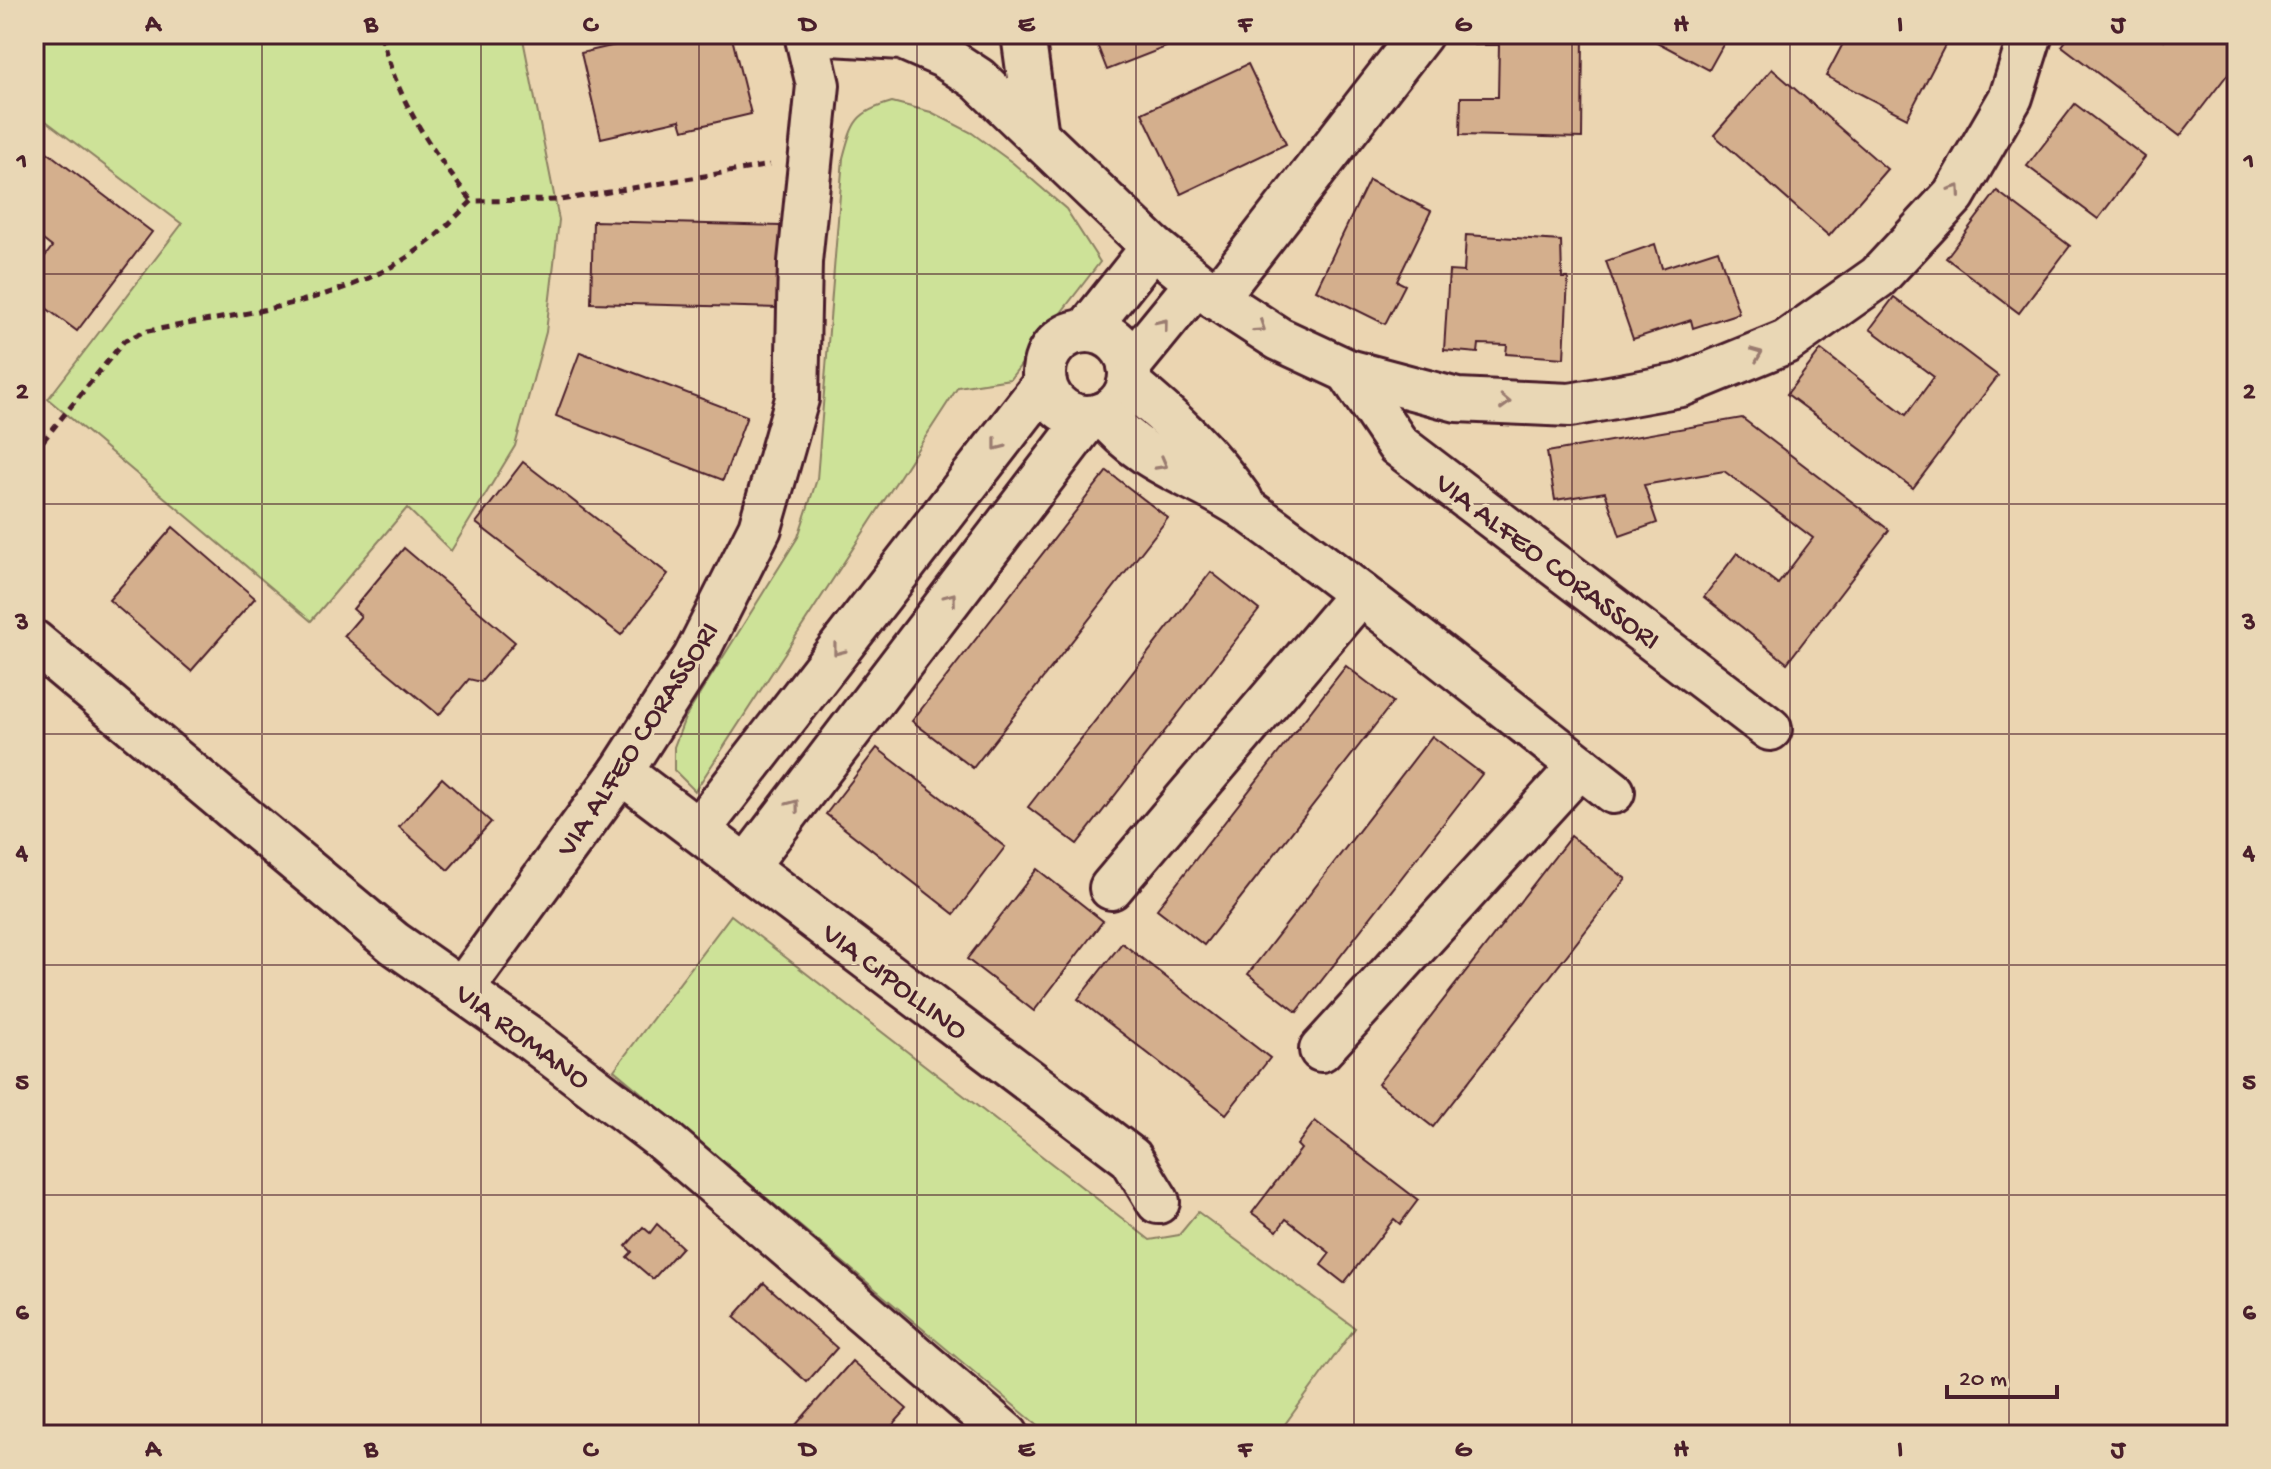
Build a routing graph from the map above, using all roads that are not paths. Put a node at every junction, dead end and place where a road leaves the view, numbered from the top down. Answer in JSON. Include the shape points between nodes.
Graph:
{"nodes":[{"id":1,"x":1023,"y":34,"type":"edge"},
{"id":2,"x":1421,"y":34,"type":"edge"},
{"id":3,"x":2031,"y":34,"type":"edge"},
{"id":4,"x":807,"y":38,"type":"edge"},
{"id":5,"x":1037,"y":136,"type":"junction"},
{"id":6,"x":1153,"y":247,"type":"junction"},
{"id":7,"x":1206,"y":290,"type":"junction"},
{"id":8,"x":1086,"y":331,"type":"junction"},
{"id":9,"x":1348,"y":371,"type":"junction"},
{"id":10,"x":1045,"y":383,"type":"junction"},
{"id":11,"x":1113,"y":395,"type":"junction"},
{"id":12,"x":1360,"y":594,"type":"junction"},
{"id":13,"x":34,"y":642,"type":"edge"},
{"id":14,"x":1770,"y":729,"type":"dead end"},
{"id":15,"x":1580,"y":766,"type":"junction"},
{"id":16,"x":621,"y":772,"type":"junction"},
{"id":17,"x":1613,"y":792,"type":"dead end"},
{"id":18,"x":699,"y":830,"type":"junction"},
{"id":19,"x":746,"y":867,"type":"junction"},
{"id":20,"x":1111,"y":888,"type":"dead end"},
{"id":21,"x":462,"y":990,"type":"junction"},
{"id":22,"x":1321,"y":1050,"type":"dead end"},
{"id":23,"x":1158,"y":1202,"type":"dead end"},
{"id":24,"x":1007,"y":1435,"type":"edge"}],
"edges":[{"from":1,"to":5,"type":"street"},
{"from":2,"to":7,"type":"street"},
{"from":9,"to":3,"type":"street","name":"VIA ALFEO CORASSORI","one_way":true,"via":[[1457,400],[1570,405],[1681,385],[1786,342],[1878,277],[1954,195],[2011,97]]},
{"from":4,"to":5,"type":"street","name":"VIA ALFEO CORASSORI","via":[[902,38],[978,79]]},
{"from":4,"to":16,"type":"street","name":"VIA ALFEO CORASSORI","via":[[818,85],[800,262],[797,399],[760,528],[695,657]]},
{"from":5,"to":6,"type":"street","name":"VIA ALFEO CORASSORI"},
{"from":6,"to":7,"type":"street","name":"VIA ALFEO CORASSORI"},
{"from":6,"to":8,"type":"street"},
{"from":7,"to":9,"type":"street","name":"VIA ALFEO CORASSORI","one_way":true,"via":[[1279,339]]},
{"from":11,"to":7,"type":"street","one_way":true},
{"from":8,"to":10,"type":"street","via":[[1062,338],[1053,347]]},
{"from":8,"to":11,"type":"street","via":[[1109,337],[1126,355]]},
{"from":9,"to":14,"type":"street","name":"VIA ALFEO CORASSORI","via":[[1398,445]]},
{"from":10,"to":11,"type":"street","via":[[1066,411]]},
{"from":10,"to":18,"type":"street","one_way":true},
{"from":11,"to":12,"type":"street","via":[[1176,422],[1249,511]]},
{"from":19,"to":11,"type":"street","one_way":true},
{"from":12,"to":15,"type":"street"},
{"from":12,"to":20,"type":"street"},
{"from":13,"to":21,"type":"street","name":"VIA ROMANO","via":[[394,943]]},
{"from":15,"to":17,"type":"street"},
{"from":15,"to":22,"type":"street"},
{"from":16,"to":18,"type":"street","name":"VIA CIPOLLINO"},
{"from":16,"to":21,"type":"street","name":"VIA ALFEO CORASSORI"},
{"from":18,"to":19,"type":"street","name":"VIA CIPOLLINO"},
{"from":19,"to":23,"type":"street","name":"VIA CIPOLLINO","via":[[1131,1158]]},
{"from":21,"to":24,"type":"street","name":"VIA ROMANO","via":[[662,1139]]}]}
